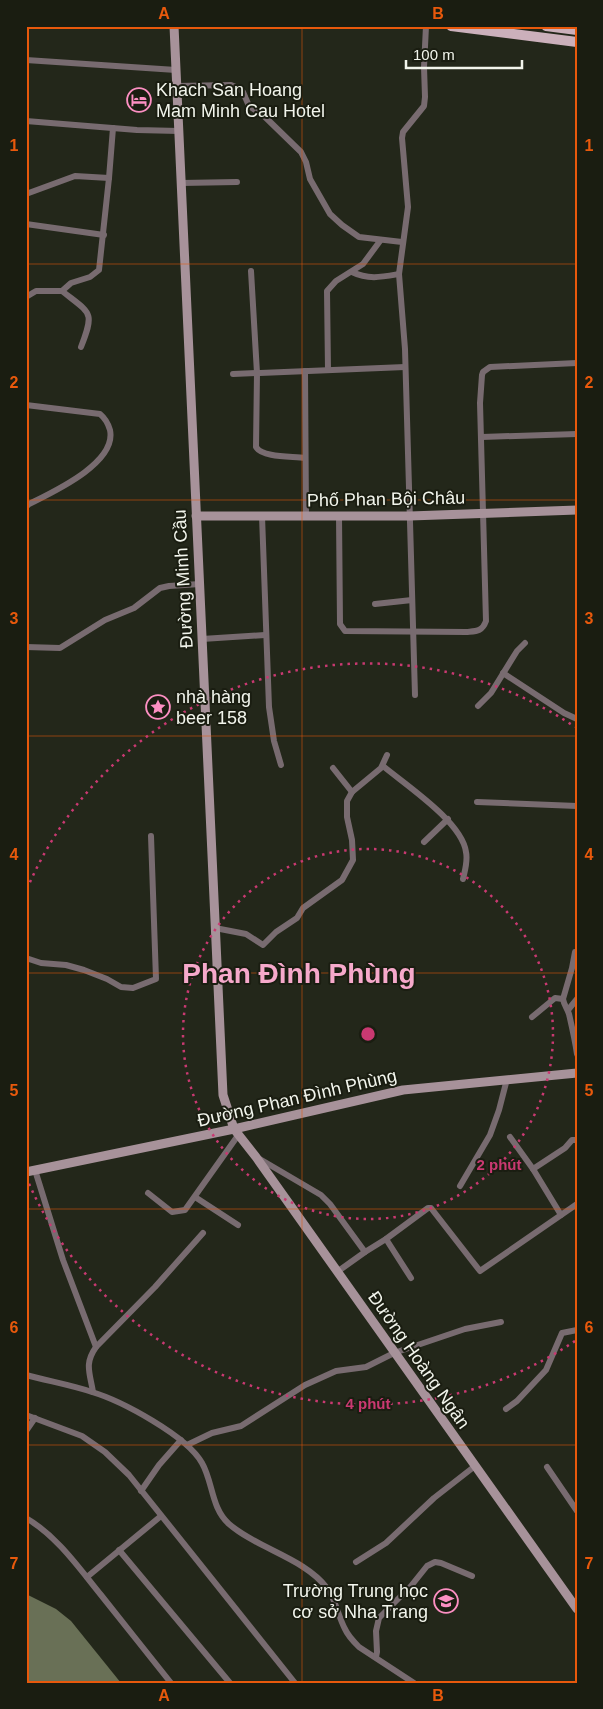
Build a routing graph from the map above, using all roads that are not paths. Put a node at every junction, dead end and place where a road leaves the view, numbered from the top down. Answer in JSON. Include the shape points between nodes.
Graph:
{"nodes":[{"id":1,"x":174,"y":26,"type":"edge"},
{"id":2,"x":426,"y":26,"type":"edge"},
{"id":3,"x":451,"y":26,"type":"edge"},
{"id":4,"x":550,"y":27,"type":"edge"},
{"id":5,"x":577,"y":30,"type":"edge"},
{"id":6,"x":553,"y":39,"type":"junction"},
{"id":7,"x":577,"y":42,"type":"edge"},
{"id":8,"x":26,"y":60,"type":"edge"},
{"id":9,"x":176,"y":70,"type":"junction"},
{"id":10,"x":176,"y":86,"type":"junction"},
{"id":11,"x":26,"y":121,"type":"edge"},
{"id":12,"x":112,"y":128,"type":"junction"},
{"id":13,"x":179,"y":131,"type":"junction"},
{"id":14,"x":109,"y":178,"type":"junction"},
{"id":15,"x":237,"y":182,"type":"dead end"},
{"id":16,"x":181,"y":183,"type":"junction"},
{"id":17,"x":26,"y":194,"type":"edge"},
{"id":18,"x":26,"y":224,"type":"edge"},
{"id":19,"x":104,"y":235,"type":"junction"},
{"id":20,"x":380,"y":241,"type":"junction"},
{"id":21,"x":402,"y":242,"type":"junction"},
{"id":22,"x":251,"y":271,"type":"dead end"},
{"id":23,"x":352,"y":272,"type":"junction"},
{"id":24,"x":399,"y":274,"type":"junction"},
{"id":25,"x":62,"y":291,"type":"junction"},
{"id":26,"x":26,"y":297,"type":"edge"},
{"id":27,"x":81,"y":347,"type":"dead end"},
{"id":28,"x":577,"y":363,"type":"edge"},
{"id":29,"x":405,"y":367,"type":"junction"},
{"id":30,"x":328,"y":370,"type":"junction"},
{"id":31,"x":305,"y":371,"type":"junction"},
{"id":32,"x":257,"y":373,"type":"junction"},
{"id":33,"x":233,"y":374,"type":"dead end"},
{"id":34,"x":26,"y":405,"type":"edge"},
{"id":35,"x":577,"y":434,"type":"edge"},
{"id":36,"x":482,"y":437,"type":"junction"},
{"id":37,"x":305,"y":458,"type":"junction"},
{"id":38,"x":26,"y":507,"type":"edge"},
{"id":39,"x":577,"y":510,"type":"edge"},
{"id":40,"x":482,"y":514,"type":"junction"},
{"id":41,"x":196,"y":516,"type":"junction"},
{"id":42,"x":262,"y":516,"type":"junction"},
{"id":43,"x":306,"y":516,"type":"junction"},
{"id":44,"x":339,"y":516,"type":"junction"},
{"id":45,"x":410,"y":516,"type":"junction"},
{"id":46,"x":200,"y":584,"type":"junction"},
{"id":47,"x":412,"y":600,"type":"junction"},
{"id":48,"x":374,"y":604,"type":"dead end"},
{"id":49,"x":413,"y":632,"type":"junction"},
{"id":50,"x":265,"y":635,"type":"junction"},
{"id":51,"x":202,"y":639,"type":"junction"},
{"id":52,"x":525,"y":644,"type":"dead end"},
{"id":53,"x":26,"y":647,"type":"edge"},
{"id":54,"x":503,"y":673,"type":"junction"},
{"id":55,"x":415,"y":695,"type":"dead end"},
{"id":56,"x":478,"y":706,"type":"dead end"},
{"id":57,"x":577,"y":719,"type":"edge"},
{"id":58,"x":387,"y":755,"type":"dead end"},
{"id":59,"x":281,"y":765,"type":"dead end"},
{"id":60,"x":383,"y":766,"type":"junction"},
{"id":61,"x":333,"y":768,"type":"dead end"},
{"id":62,"x":352,"y":792,"type":"junction"},
{"id":63,"x":477,"y":802,"type":"dead end"},
{"id":64,"x":577,"y":806,"type":"edge"},
{"id":65,"x":448,"y":819,"type":"junction"},
{"id":66,"x":151,"y":836,"type":"dead end"},
{"id":67,"x":424,"y":842,"type":"dead end"},
{"id":68,"x":463,"y":879,"type":"dead end"},
{"id":69,"x":216,"y":928,"type":"junction"},
{"id":70,"x":575,"y":952,"type":"dead end"},
{"id":71,"x":26,"y":958,"type":"edge"},
{"id":72,"x":563,"y":999,"type":"junction"},
{"id":73,"x":577,"y":999,"type":"edge"},
{"id":74,"x":568,"y":1010,"type":"junction"},
{"id":75,"x":532,"y":1017,"type":"dead end"},
{"id":76,"x":577,"y":1054,"type":"edge"},
{"id":77,"x":577,"y":1073,"type":"edge"},
{"id":78,"x":508,"y":1079,"type":"junction"},
{"id":79,"x":237,"y":1132,"type":"junction"},
{"id":80,"x":576,"y":1132,"type":"edge"},
{"id":81,"x":510,"y":1137,"type":"dead end"},
{"id":82,"x":574,"y":1140,"type":"edge"},
{"id":83,"x":256,"y":1157,"type":"junction"},
{"id":84,"x":533,"y":1169,"type":"junction"},
{"id":85,"x":31,"y":1171,"type":"edge"},
{"id":86,"x":460,"y":1186,"type":"dead end"},
{"id":87,"x":148,"y":1193,"type":"dead end"},
{"id":88,"x":195,"y":1197,"type":"junction"},
{"id":89,"x":577,"y":1204,"type":"edge"},
{"id":90,"x":561,"y":1215,"type":"junction"},
{"id":91,"x":238,"y":1225,"type":"dead end"},
{"id":92,"x":203,"y":1232,"type":"dead end"},
{"id":93,"x":386,"y":1240,"type":"junction"},
{"id":94,"x":365,"y":1252,"type":"junction"},
{"id":95,"x":337,"y":1272,"type":"junction"},
{"id":96,"x":411,"y":1278,"type":"dead end"},
{"id":97,"x":501,"y":1322,"type":"dead end"},
{"id":98,"x":577,"y":1330,"type":"edge"},
{"id":99,"x":96,"y":1347,"type":"junction"},
{"id":100,"x":394,"y":1352,"type":"junction"},
{"id":101,"x":26,"y":1375,"type":"edge"},
{"id":102,"x":93,"y":1392,"type":"junction"},
{"id":103,"x":506,"y":1409,"type":"dead end"},
{"id":104,"x":26,"y":1415,"type":"edge"},
{"id":105,"x":36,"y":1418,"type":"junction"},
{"id":106,"x":26,"y":1431,"type":"edge"},
{"id":107,"x":181,"y":1440,"type":"junction"},
{"id":108,"x":187,"y":1445,"type":"junction"},
{"id":109,"x":475,"y":1466,"type":"junction"},
{"id":110,"x":548,"y":1467,"type":"dead end"},
{"id":111,"x":141,"y":1491,"type":"junction"},
{"id":112,"x":577,"y":1511,"type":"edge"},
{"id":113,"x":161,"y":1516,"type":"junction"},
{"id":114,"x":26,"y":1518,"type":"edge"},
{"id":115,"x":120,"y":1550,"type":"junction"},
{"id":116,"x":356,"y":1562,"type":"dead end"},
{"id":117,"x":472,"y":1576,"type":"dead end"},
{"id":118,"x":87,"y":1578,"type":"junction"},
{"id":119,"x":577,"y":1609,"type":"edge"},
{"id":120,"x":376,"y":1658,"type":"junction"},
{"id":121,"x":171,"y":1683,"type":"edge"},
{"id":122,"x":230,"y":1683,"type":"edge"},
{"id":123,"x":295,"y":1683,"type":"edge"},
{"id":124,"x":414,"y":1683,"type":"edge"}],
"edges":[{"from":1,"to":9,"type":"street","name":"Đường Minh Cầu"},
{"from":2,"to":21,"type":"street","via":[[426,97],[424,106],[403,132],[402,138],[408,207]]},
{"from":3,"to":6,"type":"main road"},
{"from":4,"to":5,"type":"main road"},
{"from":4,"to":6,"type":"main road"},
{"from":6,"to":7,"type":"main road"},
{"from":8,"to":9,"type":"street"},
{"from":9,"to":10,"type":"street","name":"Đường Minh Cầu"},
{"from":10,"to":13,"type":"street","name":"Đường Minh Cầu"},
{"from":10,"to":20,"type":"street","via":[[231,85],[238,88],[248,106],[264,116],[301,152],[310,179],[330,214],[359,237]]},
{"from":11,"to":12,"type":"street"},
{"from":12,"to":13,"type":"street"},
{"from":12,"to":14,"type":"street"},
{"from":13,"to":16,"type":"street","name":"Đường Minh Cầu"},
{"from":14,"to":17,"type":"street","via":[[75,176]]},
{"from":14,"to":19,"type":"street"},
{"from":15,"to":16,"type":"street"},
{"from":16,"to":41,"type":"street","name":"Đường Minh Cầu"},
{"from":18,"to":19,"type":"street"},
{"from":19,"to":25,"type":"street","via":[[99,270],[90,277],[71,283]]},
{"from":20,"to":21,"type":"street"},
{"from":20,"to":23,"type":"street","via":[[363,264]]},
{"from":21,"to":24,"type":"street"},
{"from":22,"to":32,"type":"street"},
{"from":23,"to":24,"type":"street","via":[[374,278]]},
{"from":23,"to":30,"type":"street","via":[[336,281],[327,291]]},
{"from":24,"to":29,"type":"street"},
{"from":25,"to":26,"type":"street","via":[[36,291]]},
{"from":25,"to":27,"type":"street","via":[[87,311],[88,328]]},
{"from":28,"to":36,"type":"street","via":[[486,369],[481,379]]},
{"from":29,"to":30,"type":"street"},
{"from":29,"to":45,"type":"street"},
{"from":30,"to":31,"type":"street"},
{"from":31,"to":32,"type":"street"},
{"from":31,"to":37,"type":"street"},
{"from":32,"to":33,"type":"street"},
{"from":32,"to":37,"type":"street","via":[[256,447],[264,454]]},
{"from":34,"to":38,"type":"street","via":[[100,414],[108,423],[110,444],[91,469]]},
{"from":35,"to":36,"type":"street"},
{"from":36,"to":40,"type":"street"},
{"from":37,"to":43,"type":"street"},
{"from":39,"to":40,"type":"street","name":"Phố Phan Bội Châu"},
{"from":40,"to":45,"type":"street","name":"Phố Phan Bội Châu"},
{"from":40,"to":49,"type":"street","via":[[484,627],[478,631]]},
{"from":41,"to":42,"type":"street","name":"Phố Phan Bội Châu"},
{"from":41,"to":46,"type":"street","name":"Đường Minh Cầu"},
{"from":42,"to":43,"type":"street","name":"Phố Phan Bội Châu"},
{"from":42,"to":50,"type":"street"},
{"from":43,"to":44,"type":"street","name":"Phố Phan Bội Châu"},
{"from":44,"to":45,"type":"street","name":"Phố Phan Bội Châu"},
{"from":44,"to":49,"type":"street","via":[[340,627],[347,632]]},
{"from":45,"to":47,"type":"street"},
{"from":46,"to":51,"type":"street","name":"Đường Minh Cầu"},
{"from":46,"to":53,"type":"street","via":[[160,588],[134,608],[105,620],[60,648]]},
{"from":47,"to":48,"type":"street"},
{"from":47,"to":49,"type":"street"},
{"from":49,"to":55,"type":"street"},
{"from":50,"to":51,"type":"street"},
{"from":50,"to":59,"type":"street","via":[[269,707]]},
{"from":51,"to":69,"type":"street","name":"Đường Minh Cầu"},
{"from":52,"to":54,"type":"street"},
{"from":54,"to":56,"type":"street","via":[[491,693]]},
{"from":54,"to":57,"type":"street"},
{"from":58,"to":60,"type":"street"},
{"from":60,"to":62,"type":"street"},
{"from":60,"to":65,"type":"street"},
{"from":61,"to":62,"type":"street"},
{"from":62,"to":69,"type":"street","via":[[347,807],[353,860],[342,880],[303,908],[297,918],[263,945],[246,934]]},
{"from":63,"to":64,"type":"street"},
{"from":65,"to":67,"type":"street"},
{"from":65,"to":68,"type":"street","via":[[464,842],[467,861]]},
{"from":66,"to":71,"type":"street","via":[[156,979],[133,988],[121,987],[84,970]]},
{"from":69,"to":79,"type":"street","name":"Đường Minh Cầu","via":[[223,1095]]},
{"from":70,"to":72,"type":"street"},
{"from":72,"to":74,"type":"street"},
{"from":72,"to":75,"type":"street","via":[[555,998]]},
{"from":73,"to":74,"type":"street"},
{"from":74,"to":76,"type":"street"},
{"from":77,"to":78,"type":"street","name":"Đường Phan Đình Phùng"},
{"from":78,"to":79,"type":"street","name":"Đường Phan Đình Phùng","via":[[404,1090]]},
{"from":78,"to":86,"type":"street","via":[[490,1135]]},
{"from":79,"to":83,"type":"street","name":"Đường Hoàng Ngân"},
{"from":79,"to":85,"type":"street","name":"Đường Phan Đình Phùng"},
{"from":79,"to":88,"type":"street"},
{"from":80,"to":82,"type":"street"},
{"from":81,"to":84,"type":"street"},
{"from":82,"to":84,"type":"street"},
{"from":83,"to":94,"type":"street","via":[[321,1195]]},
{"from":83,"to":95,"type":"street","name":"Đường Hoàng Ngân"},
{"from":84,"to":90,"type":"street"},
{"from":85,"to":99,"type":"street"},
{"from":87,"to":88,"type":"street","via":[[172,1212],[184,1210]]},
{"from":88,"to":91,"type":"street"},
{"from":89,"to":90,"type":"street"},
{"from":90,"to":93,"type":"street","via":[[480,1271],[432,1208]]},
{"from":92,"to":99,"type":"street"},
{"from":93,"to":94,"type":"street"},
{"from":93,"to":96,"type":"street"},
{"from":94,"to":95,"type":"street"},
{"from":95,"to":100,"type":"street","name":"Đường Hoàng Ngân"},
{"from":97,"to":100,"type":"street","via":[[466,1329]]},
{"from":98,"to":103,"type":"street","via":[[562,1334],[546,1370]]},
{"from":99,"to":102,"type":"street","via":[[88,1363]]},
{"from":100,"to":108,"type":"street","via":[[374,1364],[345,1369],[315,1381],[241,1426]]},
{"from":100,"to":109,"type":"street","name":"Đường Hoàng Ngân"},
{"from":101,"to":102,"type":"street"},
{"from":102,"to":107,"type":"street","via":[[132,1409]]},
{"from":104,"to":105,"type":"street"},
{"from":105,"to":106,"type":"street"},
{"from":105,"to":111,"type":"street","via":[[93,1443],[129,1475]]},
{"from":107,"to":108,"type":"street"},
{"from":107,"to":111,"type":"street"},
{"from":108,"to":120,"type":"street","via":[[203,1463],[214,1498],[227,1522],[240,1534],[318,1579],[332,1596],[345,1631],[359,1647]]},
{"from":109,"to":116,"type":"street","via":[[434,1498],[386,1543]]},
{"from":109,"to":119,"type":"street","name":"Đường Hoàng Ngân"},
{"from":110,"to":112,"type":"street"},
{"from":111,"to":113,"type":"street"},
{"from":113,"to":115,"type":"street"},
{"from":113,"to":123,"type":"street"},
{"from":114,"to":118,"type":"street","via":[[38,1525]]},
{"from":115,"to":118,"type":"street"},
{"from":115,"to":122,"type":"street"},
{"from":117,"to":120,"type":"street","via":[[441,1563],[427,1566],[379,1618]]},
{"from":118,"to":121,"type":"street"},
{"from":120,"to":124,"type":"street"}]}
